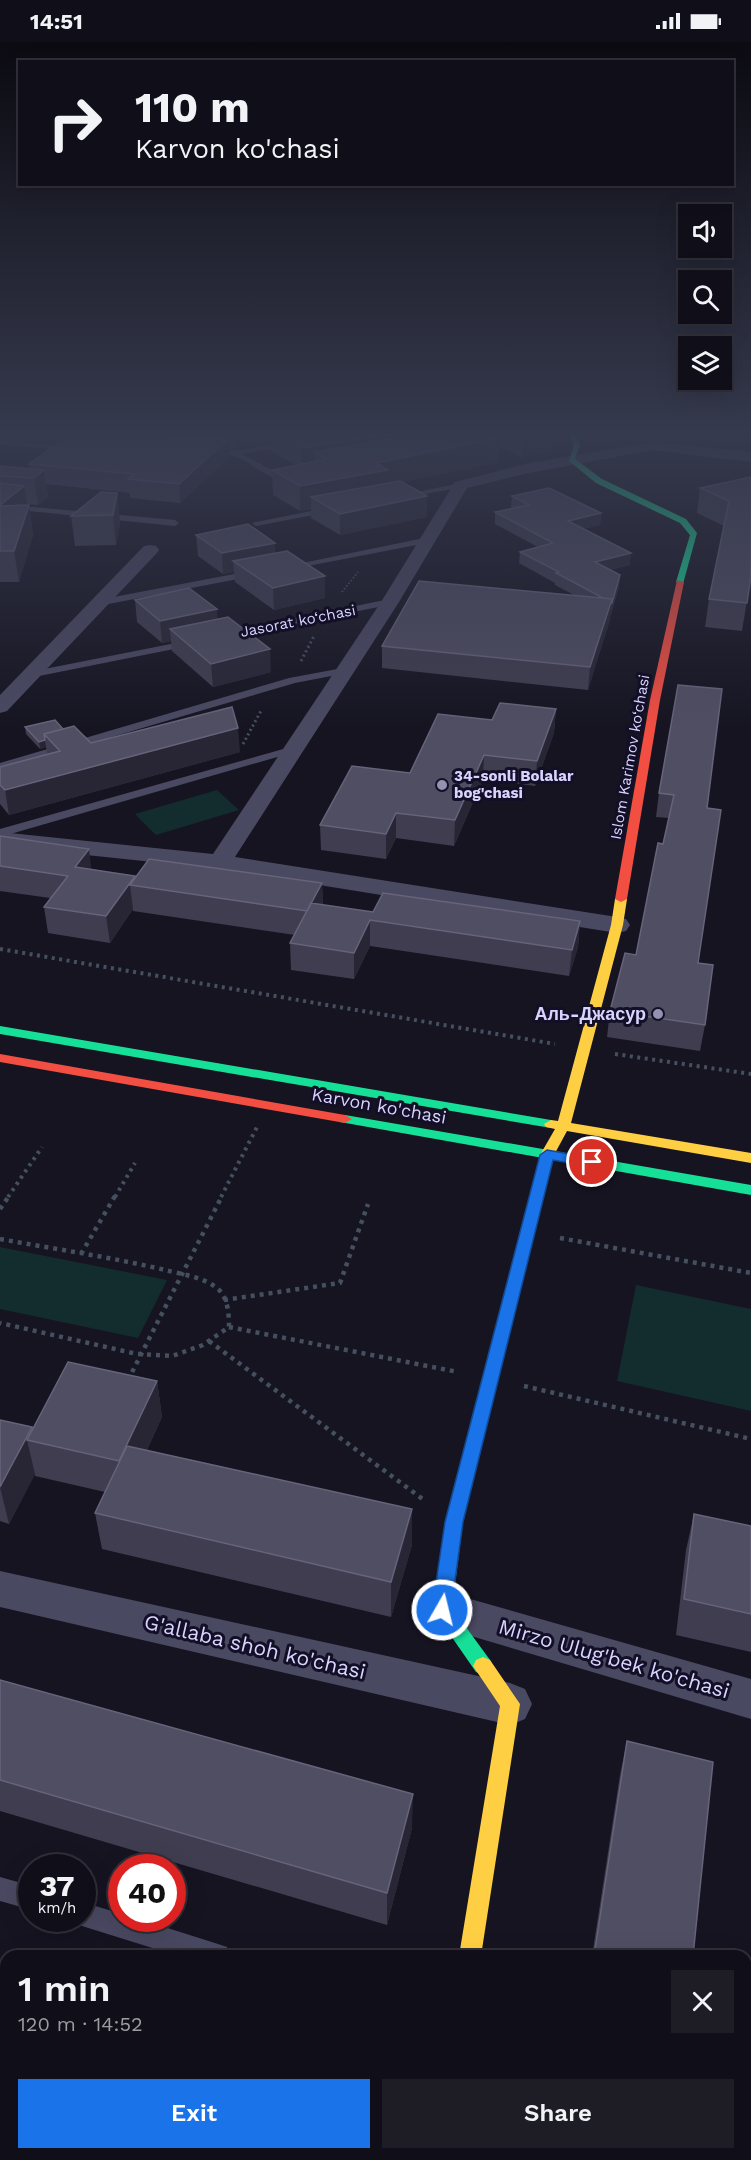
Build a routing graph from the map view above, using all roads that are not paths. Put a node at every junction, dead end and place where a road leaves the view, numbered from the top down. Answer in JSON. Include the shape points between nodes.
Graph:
{"nodes":[{"id":1,"x":433,"y":533,"type":"edge"},
{"id":2,"x":693,"y":533,"type":"edge"},
{"id":3,"x":429,"y":540,"type":"junction"},
{"id":4,"x":150,"y":550,"type":"dead end"},
{"id":5,"x":272,"y":570,"type":"edge"},
{"id":6,"x":261,"y":572,"type":"edge"},
{"id":7,"x":390,"y":602,"type":"junction"},
{"id":8,"x":98,"y":603,"type":"junction"},
{"id":9,"x":216,"y":638,"type":"edge"},
{"id":10,"x":205,"y":640,"type":"edge"},
{"id":11,"x":343,"y":671,"type":"junction"},
{"id":12,"x":29,"y":675,"type":"junction"},
{"id":13,"x":0,"y":707,"type":"edge"},
{"id":14,"x":294,"y":748,"type":"junction"},
{"id":15,"x":0,"y":767,"type":"edge"},
{"id":16,"x":0,"y":833,"type":"edge"},
{"id":17,"x":0,"y":839,"type":"edge"},
{"id":18,"x":220,"y":862,"type":"junction"},
{"id":19,"x":617,"y":925,"type":"junction"},
{"id":20,"x":0,"y":1030,"type":"edge"},
{"id":21,"x":0,"y":1058,"type":"edge"},
{"id":22,"x":563,"y":1127,"type":"junction"},
{"id":23,"x":547,"y":1155,"type":"junction"},
{"id":24,"x":751,"y":1158,"type":"edge"},
{"id":25,"x":751,"y":1190,"type":"edge"},
{"id":26,"x":0,"y":1589,"type":"edge"},
{"id":27,"x":442,"y":1610,"type":"junction"},
{"id":28,"x":751,"y":1699,"type":"edge"},
{"id":29,"x":510,"y":1704,"type":"junction"},
{"id":30,"x":0,"y":1889,"type":"edge"},
{"id":31,"x":18,"y":1894,"type":"edge"},
{"id":32,"x":96,"y":1918,"type":"edge"},
{"id":33,"x":199,"y":1950,"type":"edge"},
{"id":34,"x":471,"y":1950,"type":"edge"}],
"edges":[{"from":1,"to":3,"type":"street"},
{"from":2,"to":19,"type":"street","name":"Islom Karimov ko‘chasi","via":[[655,700]]},
{"from":3,"to":5,"type":"lane"},
{"from":3,"to":7,"type":"street"},
{"from":4,"to":8,"type":"street"},
{"from":6,"to":8,"type":"lane"},
{"from":7,"to":9,"type":"lane","name":"Jasorat ko‘chasi"},
{"from":7,"to":11,"type":"street"},
{"from":8,"to":12,"type":"street"},
{"from":10,"to":12,"type":"lane"},
{"from":11,"to":14,"type":"street"},
{"from":11,"to":15,"type":"lane","via":[[293,680]]},
{"from":12,"to":13,"type":"street"},
{"from":14,"to":16,"type":"lane"},
{"from":14,"to":18,"type":"street"},
{"from":17,"to":18,"type":"street"},
{"from":18,"to":19,"type":"street"},
{"from":19,"to":22,"type":"street","name":"Islom Karimov ko‘chasi"},
{"from":20,"to":22,"type":"street"},
{"from":21,"to":23,"type":"street","name":"Karvon ko'chasi"},
{"from":22,"to":23,"type":"street"},
{"from":22,"to":24,"type":"street"},
{"from":23,"to":25,"type":"street","name":"Karvon ko'chasi"},
{"from":23,"to":27,"type":"street","via":[[454,1522]]},
{"from":26,"to":29,"type":"street","name":"G'allaba shoh ko'chasi"},
{"from":27,"to":28,"type":"street","name":"Mirzo Ulug'bek ko'chasi"},
{"from":27,"to":29,"type":"street"},
{"from":29,"to":34,"type":"street"},
{"from":30,"to":31,"type":"lane"},
{"from":32,"to":33,"type":"lane"}]}
